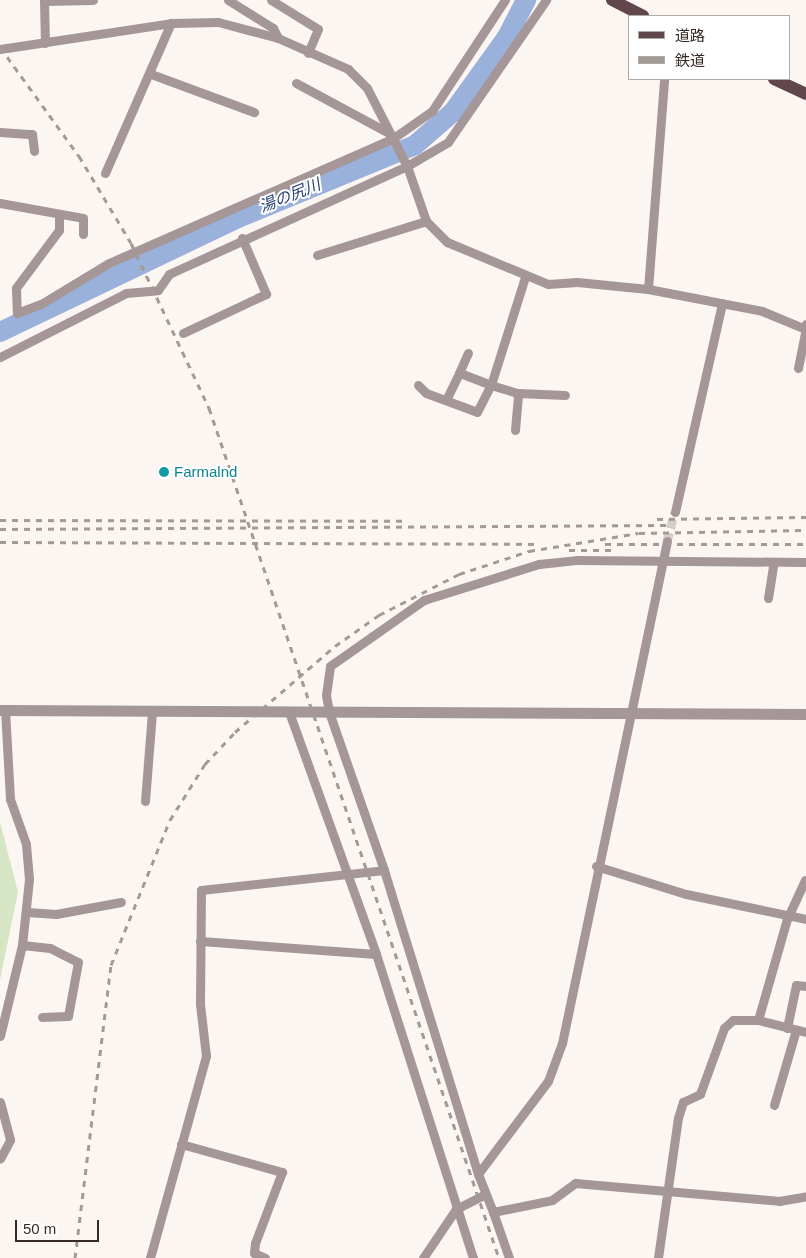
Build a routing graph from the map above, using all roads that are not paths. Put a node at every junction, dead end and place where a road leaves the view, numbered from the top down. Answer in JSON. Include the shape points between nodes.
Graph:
{"nodes":[{"id":1,"x":44,"y":0,"type":"edge"},
{"id":2,"x":92,"y":0,"type":"edge"},
{"id":3,"x":228,"y":0,"type":"edge"},
{"id":4,"x":271,"y":0,"type":"edge"},
{"id":5,"x":505,"y":0,"type":"edge"},
{"id":6,"x":546,"y":0,"type":"edge"},
{"id":7,"x":612,"y":0,"type":"edge"},
{"id":8,"x":641,"y":15,"type":"edge"},
{"id":9,"x":171,"y":23,"type":"junction"},
{"id":10,"x":278,"y":38,"type":"junction"},
{"id":11,"x":45,"y":43,"type":"junction"},
{"id":12,"x":0,"y":49,"type":"edge"},
{"id":13,"x":308,"y":53,"type":"junction"},
{"id":14,"x":151,"y":74,"type":"junction"},
{"id":15,"x":664,"y":80,"type":"edge"},
{"id":16,"x":776,"y":80,"type":"edge"},
{"id":17,"x":296,"y":83,"type":"dead end"},
{"id":18,"x":806,"y":94,"type":"edge"},
{"id":19,"x":254,"y":112,"type":"dead end"},
{"id":20,"x":0,"y":132,"type":"edge"},
{"id":21,"x":391,"y":136,"type":"junction"},
{"id":22,"x":34,"y":151,"type":"dead end"},
{"id":23,"x":407,"y":166,"type":"junction"},
{"id":24,"x":105,"y":173,"type":"dead end"},
{"id":25,"x":0,"y":203,"type":"edge"},
{"id":26,"x":59,"y":218,"type":"junction"},
{"id":27,"x":426,"y":221,"type":"junction"},
{"id":28,"x":83,"y":234,"type":"dead end"},
{"id":29,"x":242,"y":238,"type":"junction"},
{"id":30,"x":317,"y":255,"type":"dead end"},
{"id":31,"x":525,"y":276,"type":"junction"},
{"id":32,"x":648,"y":289,"type":"junction"},
{"id":33,"x":722,"y":303,"type":"junction"},
{"id":34,"x":805,"y":327,"type":"edge"},
{"id":35,"x":183,"y":334,"type":"dead end"},
{"id":36,"x":468,"y":353,"type":"dead end"},
{"id":37,"x":0,"y":357,"type":"edge"},
{"id":38,"x":798,"y":368,"type":"dead end"},
{"id":39,"x":459,"y":373,"type":"junction"},
{"id":40,"x":418,"y":385,"type":"dead end"},
{"id":41,"x":491,"y":385,"type":"junction"},
{"id":42,"x":518,"y":393,"type":"junction"},
{"id":43,"x":565,"y":395,"type":"dead end"},
{"id":44,"x":446,"y":400,"type":"junction"},
{"id":45,"x":515,"y":430,"type":"dead end"},
{"id":46,"x":675,"y":512,"type":"tunnel mouth"},
{"id":47,"x":667,"y":541,"type":"tunnel mouth"},
{"id":48,"x":660,"y":562,"type":"junction"},
{"id":49,"x":774,"y":562,"type":"junction"},
{"id":50,"x":806,"y":562,"type":"edge"},
{"id":51,"x":768,"y":598,"type":"dead end"},
{"id":52,"x":2,"y":710,"type":"edge"},
{"id":53,"x":152,"y":712,"type":"junction"},
{"id":54,"x":289,"y":712,"type":"junction"},
{"id":55,"x":329,"y":712,"type":"junction"},
{"id":56,"x":631,"y":713,"type":"junction"},
{"id":57,"x":806,"y":714,"type":"edge"},
{"id":58,"x":145,"y":801,"type":"dead end"},
{"id":59,"x":596,"y":866,"type":"junction"},
{"id":60,"x":384,"y":870,"type":"junction"},
{"id":61,"x":346,"y":874,"type":"junction"},
{"id":62,"x":805,"y":880,"type":"edge"},
{"id":63,"x":121,"y":902,"type":"dead end"},
{"id":64,"x":27,"y":912,"type":"junction"},
{"id":65,"x":787,"y":919,"type":"junction"},
{"id":66,"x":806,"y":919,"type":"edge"},
{"id":67,"x":200,"y":941,"type":"junction"},
{"id":68,"x":22,"y":945,"type":"junction"},
{"id":69,"x":376,"y":954,"type":"junction"},
{"id":70,"x":806,"y":986,"type":"edge"},
{"id":71,"x":42,"y":1017,"type":"dead end"},
{"id":72,"x":758,"y":1020,"type":"junction"},
{"id":73,"x":792,"y":1029,"type":"junction"},
{"id":74,"x":806,"y":1032,"type":"edge"},
{"id":75,"x":0,"y":1036,"type":"edge"},
{"id":76,"x":0,"y":1102,"type":"edge"},
{"id":77,"x":774,"y":1105,"type":"dead end"},
{"id":78,"x":182,"y":1144,"type":"junction"},
{"id":79,"x":0,"y":1159,"type":"edge"},
{"id":80,"x":478,"y":1174,"type":"junction"},
{"id":81,"x":664,"y":1194,"type":"junction"},
{"id":82,"x":484,"y":1195,"type":"junction"},
{"id":83,"x":806,"y":1196,"type":"edge"},
{"id":84,"x":456,"y":1209,"type":"junction"},
{"id":85,"x":493,"y":1212,"type":"junction"},
{"id":86,"x":150,"y":1258,"type":"edge"},
{"id":87,"x":265,"y":1258,"type":"edge"},
{"id":88,"x":423,"y":1258,"type":"edge"},
{"id":89,"x":473,"y":1258,"type":"edge"},
{"id":90,"x":509,"y":1258,"type":"edge"},
{"id":91,"x":658,"y":1258,"type":"edge"}],
"edges":[{"from":1,"to":2,"type":"street"},
{"from":1,"to":11,"type":"street"},
{"from":3,"to":10,"type":"street","via":[[273,28]]},
{"from":4,"to":13,"type":"street","via":[[318,29]]},
{"from":5,"to":21,"type":"street","via":[[432,111]]},
{"from":6,"to":23,"type":"street","via":[[448,142]]},
{"from":7,"to":8,"type":"main road"},
{"from":9,"to":10,"type":"street","via":[[218,22]]},
{"from":9,"to":11,"type":"street"},
{"from":9,"to":14,"type":"street"},
{"from":10,"to":13,"type":"street"},
{"from":11,"to":12,"type":"street"},
{"from":13,"to":21,"type":"street","via":[[348,69],[367,88]]},
{"from":14,"to":19,"type":"street"},
{"from":14,"to":24,"type":"street"},
{"from":15,"to":32,"type":"street"},
{"from":16,"to":18,"type":"main road"},
{"from":17,"to":21,"type":"street"},
{"from":20,"to":22,"type":"street","via":[[32,134]]},
{"from":21,"to":23,"type":"street"},
{"from":21,"to":26,"type":"street","via":[[110,263],[41,304],[17,313],[16,288],[59,230]]},
{"from":23,"to":27,"type":"street"},
{"from":23,"to":29,"type":"street"},
{"from":25,"to":26,"type":"street","via":[[26,205]]},
{"from":26,"to":28,"type":"street","via":[[83,218]]},
{"from":27,"to":30,"type":"street"},
{"from":27,"to":31,"type":"street","via":[[447,242]]},
{"from":29,"to":35,"type":"street","via":[[266,294]]},
{"from":29,"to":37,"type":"street","via":[[168,274],[158,290],[126,293]]},
{"from":31,"to":32,"type":"street","via":[[548,284],[577,282]]},
{"from":31,"to":41,"type":"street"},
{"from":32,"to":33,"type":"street"},
{"from":33,"to":34,"type":"street","via":[[762,311]]},
{"from":33,"to":46,"type":"street"},
{"from":34,"to":38,"type":"street"},
{"from":36,"to":39,"type":"street"},
{"from":39,"to":41,"type":"street"},
{"from":39,"to":44,"type":"street"},
{"from":40,"to":44,"type":"street"},
{"from":41,"to":42,"type":"street"},
{"from":41,"to":44,"type":"street","via":[[477,412]]},
{"from":42,"to":43,"type":"street"},
{"from":42,"to":45,"type":"street"},
{"from":47,"to":48,"type":"street"},
{"from":48,"to":49,"type":"street"},
{"from":48,"to":55,"type":"street","via":[[539,564],[424,600],[330,666],[326,695]]},
{"from":48,"to":56,"type":"street"},
{"from":49,"to":50,"type":"street"},
{"from":49,"to":51,"type":"street"},
{"from":52,"to":53,"type":"street"},
{"from":52,"to":64,"type":"street","via":[[10,800],[26,844]]},
{"from":53,"to":54,"type":"street"},
{"from":53,"to":58,"type":"street"},
{"from":54,"to":55,"type":"street"},
{"from":54,"to":61,"type":"street"},
{"from":55,"to":56,"type":"street"},
{"from":55,"to":60,"type":"street"},
{"from":56,"to":57,"type":"street"},
{"from":56,"to":59,"type":"street"},
{"from":59,"to":65,"type":"street","via":[[686,894]]},
{"from":59,"to":80,"type":"street","via":[[579,972],[548,1081]]},
{"from":60,"to":61,"type":"street"},
{"from":60,"to":80,"type":"street"},
{"from":61,"to":67,"type":"street","via":[[201,890]]},
{"from":61,"to":69,"type":"street"},
{"from":62,"to":65,"type":"street"},
{"from":63,"to":64,"type":"street","via":[[56,914]]},
{"from":64,"to":68,"type":"street"},
{"from":65,"to":66,"type":"street"},
{"from":65,"to":72,"type":"street"},
{"from":67,"to":69,"type":"street"},
{"from":67,"to":78,"type":"street","via":[[206,1056]]},
{"from":68,"to":71,"type":"street","via":[[50,948],[78,962],[68,1016]]},
{"from":68,"to":75,"type":"street"},
{"from":69,"to":84,"type":"street"},
{"from":70,"to":73,"type":"street","via":[[796,985]]},
{"from":72,"to":73,"type":"street"},
{"from":72,"to":81,"type":"street","via":[[734,1020],[724,1028],[700,1094],[684,1102]]},
{"from":73,"to":74,"type":"street"},
{"from":73,"to":77,"type":"street"},
{"from":76,"to":79,"type":"street","via":[[10,1140]]},
{"from":78,"to":86,"type":"street"},
{"from":78,"to":87,"type":"street","via":[[282,1172],[255,1243],[254,1253]]},
{"from":80,"to":82,"type":"street"},
{"from":81,"to":83,"type":"street","via":[[778,1201]]},
{"from":81,"to":85,"type":"street","via":[[575,1183],[552,1200]]},
{"from":81,"to":91,"type":"street"},
{"from":82,"to":84,"type":"street"},
{"from":82,"to":85,"type":"street"},
{"from":84,"to":88,"type":"street"},
{"from":84,"to":89,"type":"street"},
{"from":85,"to":90,"type":"street"}]}
